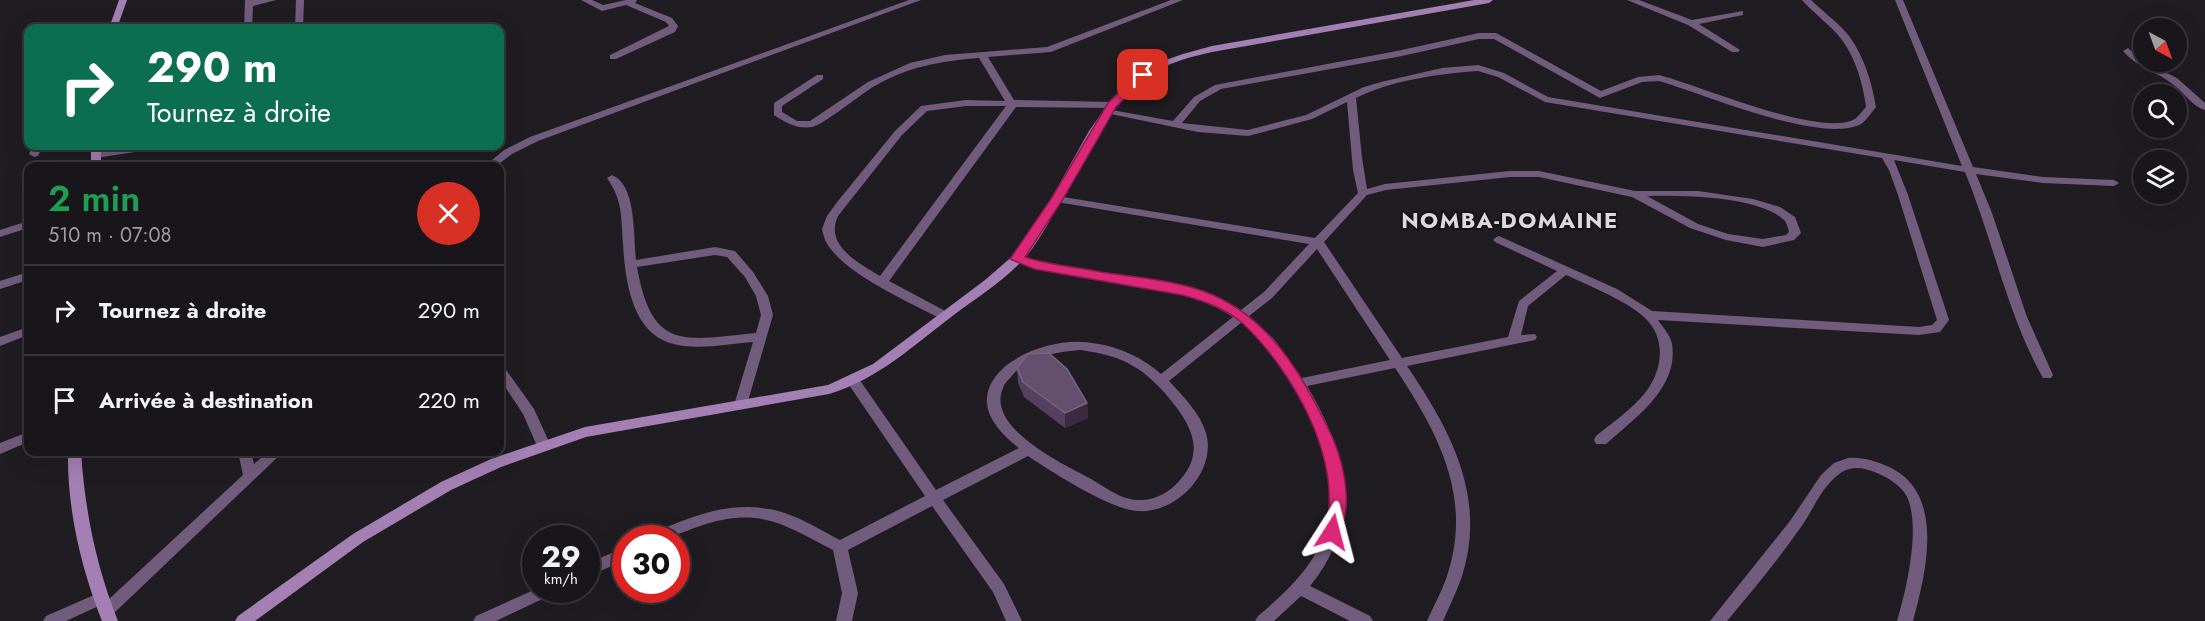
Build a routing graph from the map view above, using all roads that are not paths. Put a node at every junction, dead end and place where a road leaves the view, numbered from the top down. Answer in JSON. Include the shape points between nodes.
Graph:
{"nodes":[{"id":1,"x":123,"y":0,"type":"edge"},
{"id":2,"x":272,"y":0,"type":"edge"},
{"id":3,"x":300,"y":0,"type":"edge"},
{"id":4,"x":585,"y":0,"type":"edge"},
{"id":5,"x":917,"y":0,"type":"edge"},
{"id":6,"x":1179,"y":0,"type":"edge"},
{"id":7,"x":1489,"y":0,"type":"edge"},
{"id":8,"x":1631,"y":0,"type":"edge"},
{"id":9,"x":1806,"y":0,"type":"edge"},
{"id":10,"x":1899,"y":0,"type":"edge"},
{"id":11,"x":249,"y":2,"type":"edge"},
{"id":12,"x":631,"y":2,"type":"edge"},
{"id":13,"x":1740,"y":13,"type":"dead end"},
{"id":14,"x":1691,"y":23,"type":"junction"},
{"id":15,"x":114,"y":24,"type":"edge"},
{"id":16,"x":248,"y":24,"type":"edge"},
{"id":17,"x":299,"y":24,"type":"edge"},
{"id":18,"x":1735,"y":50,"type":"dead end"},
{"id":19,"x":2128,"y":51,"type":"dead end"},
{"id":20,"x":982,"y":56,"type":"junction"},
{"id":21,"x":613,"y":57,"type":"dead end"},
{"id":22,"x":820,"y":77,"type":"dead end"},
{"id":23,"x":1351,"y":97,"type":"junction"},
{"id":24,"x":1012,"y":103,"type":"junction"},
{"id":25,"x":2205,"y":107,"type":"edge"},
{"id":26,"x":1110,"y":108,"type":"junction"},
{"id":27,"x":1176,"y":125,"type":"junction"},
{"id":28,"x":131,"y":150,"type":"edge"},
{"id":29,"x":96,"y":156,"type":"edge"},
{"id":30,"x":1886,"y":156,"type":"junction"},
{"id":31,"x":495,"y":162,"type":"edge"},
{"id":32,"x":1969,"y":170,"type":"junction"},
{"id":33,"x":612,"y":178,"type":"dead end"},
{"id":34,"x":2114,"y":183,"type":"dead end"},
{"id":35,"x":1363,"y":193,"type":"junction"},
{"id":36,"x":1635,"y":194,"type":"junction"},
{"id":37,"x":1057,"y":199,"type":"junction"},
{"id":38,"x":24,"y":225,"type":"edge"},
{"id":39,"x":0,"y":234,"type":"edge"},
{"id":40,"x":1499,"y":240,"type":"dead end"},
{"id":41,"x":1318,"y":242,"type":"junction"},
{"id":42,"x":1017,"y":259,"type":"junction"},
{"id":43,"x":632,"y":264,"type":"junction"},
{"id":44,"x":1565,"y":270,"type":"junction"},
{"id":45,"x":24,"y":277,"type":"edge"},
{"id":46,"x":883,"y":281,"type":"junction"},
{"id":47,"x":0,"y":285,"type":"edge"},
{"id":48,"x":1649,"y":315,"type":"junction"},
{"id":49,"x":945,"y":316,"type":"junction"},
{"id":50,"x":1243,"y":317,"type":"junction"},
{"id":51,"x":24,"y":333,"type":"edge"},
{"id":52,"x":760,"y":338,"type":"junction"},
{"id":53,"x":1531,"y":338,"type":"dead end"},
{"id":54,"x":1513,"y":341,"type":"junction"},
{"id":55,"x":0,"y":342,"type":"edge"},
{"id":56,"x":1399,"y":363,"type":"junction"},
{"id":57,"x":2048,"y":375,"type":"dead end"},
{"id":58,"x":504,"y":376,"type":"edge"},
{"id":59,"x":1162,"y":380,"type":"junction"},
{"id":60,"x":854,"y":382,"type":"junction"},
{"id":61,"x":1299,"y":383,"type":"junction"},
{"id":62,"x":741,"y":405,"type":"junction"},
{"id":63,"x":24,"y":439,"type":"edge"},
{"id":64,"x":1600,"y":440,"type":"dead end"},
{"id":65,"x":543,"y":444,"type":"junction"},
{"id":66,"x":0,"y":449,"type":"edge"},
{"id":67,"x":1028,"y":450,"type":"junction"},
{"id":68,"x":74,"y":456,"type":"edge"},
{"id":69,"x":246,"y":456,"type":"edge"},
{"id":70,"x":271,"y":456,"type":"edge"},
{"id":71,"x":250,"y":475,"type":"junction"},
{"id":72,"x":934,"y":498,"type":"junction"},
{"id":73,"x":690,"y":526,"type":"edge"},
{"id":74,"x":840,"y":547,"type":"junction"},
{"id":75,"x":1300,"y":588,"type":"junction"},
{"id":76,"x":522,"y":602,"type":"edge"},
{"id":77,"x":106,"y":610,"type":"edge"},
{"id":78,"x":51,"y":621,"type":"edge"},
{"id":79,"x":243,"y":621,"type":"edge"},
{"id":80,"x":481,"y":621,"type":"edge"},
{"id":81,"x":844,"y":621,"type":"edge"},
{"id":82,"x":1014,"y":621,"type":"edge"},
{"id":83,"x":1263,"y":621,"type":"edge"},
{"id":84,"x":1365,"y":621,"type":"edge"},
{"id":85,"x":1434,"y":621,"type":"edge"},
{"id":86,"x":1718,"y":621,"type":"edge"},
{"id":87,"x":1905,"y":621,"type":"edge"}],
"edges":[{"from":1,"to":15,"type":"street"},
{"from":2,"to":11,"type":"street"},
{"from":3,"to":17,"type":"street"},
{"from":4,"to":12,"type":"street","via":[[602,8]]},
{"from":5,"to":31,"type":"street","via":[[543,135]]},
{"from":6,"to":20,"type":"street","via":[[1063,46],[1031,53]]},
{"from":7,"to":26,"type":"street","via":[[1195,53],[1143,75]]},
{"from":8,"to":14,"type":"street"},
{"from":9,"to":27,"type":"street","via":[[1845,37],[1863,74],[1871,107],[1858,122],[1835,125],[1793,119],[1659,78],[1641,79],[1600,95],[1496,36],[1479,36],[1218,87],[1197,99]]},
{"from":10,"to":32,"type":"street"},
{"from":11,"to":16,"type":"street"},
{"from":12,"to":21,"type":"street","via":[[674,26]]},
{"from":13,"to":14,"type":"street"},
{"from":14,"to":18,"type":"street"},
{"from":19,"to":25,"type":"street","via":[[2136,60],[2181,85],[2195,102]]},
{"from":20,"to":22,"type":"street","via":[[927,61],[892,73],[812,124],[790,123],[777,114],[777,105]]},
{"from":20,"to":24,"type":"street"},
{"from":23,"to":27,"type":"street","via":[[1309,117],[1248,133]]},
{"from":23,"to":30,"type":"street","via":[[1384,84],[1442,71],[1478,68],[1501,75],[1545,99]]},
{"from":23,"to":35,"type":"street"},
{"from":24,"to":26,"type":"street"},
{"from":24,"to":46,"type":"street"},
{"from":24,"to":46,"type":"street","via":[[924,108],[843,204],[828,228],[831,244],[851,263]]},
{"from":26,"to":27,"type":"street"},
{"from":26,"to":37,"type":"street"},
{"from":28,"to":29,"type":"street"},
{"from":30,"to":32,"type":"street"},
{"from":30,"to":48,"type":"street","via":[[1903,195],[1943,320],[1940,326],[1919,331],[1866,329]]},
{"from":32,"to":34,"type":"street","via":[[2043,180]]},
{"from":32,"to":57,"type":"street","via":[[2021,317]]},
{"from":33,"to":43,"type":"street","via":[[625,193]]},
{"from":35,"to":36,"type":"street","via":[[1385,187],[1525,172]]},
{"from":35,"to":41,"type":"street"},
{"from":36,"to":36,"type":"street","via":[[1667,191],[1746,201],[1787,218],[1795,233],[1790,238],[1763,243],[1726,237],[1687,223]]},
{"from":37,"to":41,"type":"street"},
{"from":37,"to":42,"type":"street"},
{"from":38,"to":39,"type":"street"},
{"from":40,"to":44,"type":"street"},
{"from":41,"to":50,"type":"street"},
{"from":41,"to":56,"type":"street"},
{"from":42,"to":49,"type":"street"},
{"from":42,"to":50,"type":"street","via":[[1182,290],[1207,297]]},
{"from":43,"to":52,"type":"street","via":[[647,320],[660,333],[686,340]]},
{"from":43,"to":52,"type":"street","via":[[704,252],[731,254],[762,296],[767,315]]},
{"from":44,"to":48,"type":"street","via":[[1613,292]]},
{"from":44,"to":54,"type":"street","via":[[1523,304]]},
{"from":45,"to":47,"type":"street"},
{"from":46,"to":49,"type":"street"},
{"from":48,"to":64,"type":"street","via":[[1666,342],[1665,371],[1649,397]]},
{"from":49,"to":60,"type":"street","via":[[888,362]]},
{"from":50,"to":59,"type":"street"},
{"from":50,"to":61,"type":"street"},
{"from":51,"to":55,"type":"street"},
{"from":52,"to":62,"type":"street"},
{"from":53,"to":54,"type":"street"},
{"from":54,"to":56,"type":"street"},
{"from":56,"to":61,"type":"street"},
{"from":56,"to":85,"type":"street","via":[[1439,425],[1461,482],[1465,508],[1461,550]]},
{"from":58,"to":65,"type":"street","via":[[529,412]]},
{"from":59,"to":67,"type":"street","via":[[1125,355],[1103,348],[1059,346],[1037,352],[1002,377],[994,393],[995,411],[1013,437]]},
{"from":59,"to":67,"type":"street","via":[[1194,420],[1202,438],[1200,458],[1175,495],[1150,505],[1127,505]]},
{"from":60,"to":62,"type":"street"},
{"from":60,"to":72,"type":"street"},
{"from":61,"to":75,"type":"street","via":[[1325,437],[1337,492],[1336,519],[1328,545]]},
{"from":62,"to":65,"type":"street","via":[[585,432]]},
{"from":63,"to":66,"type":"street"},
{"from":65,"to":79,"type":"street","via":[[404,510],[358,538]]},
{"from":67,"to":72,"type":"street"},
{"from":68,"to":77,"type":"street","via":[[83,533]]},
{"from":69,"to":71,"type":"street"},
{"from":70,"to":71,"type":"street"},
{"from":71,"to":77,"type":"street"},
{"from":72,"to":74,"type":"street"},
{"from":72,"to":82,"type":"street","via":[[999,588]]},
{"from":73,"to":74,"type":"street","via":[[729,512],[750,511],[787,519]]},
{"from":74,"to":81,"type":"street","via":[[850,593]]},
{"from":75,"to":83,"type":"street"},
{"from":75,"to":84,"type":"street"},
{"from":76,"to":80,"type":"street"},
{"from":77,"to":78,"type":"street"},
{"from":86,"to":87,"type":"street","via":[[1796,524],[1829,475],[1852,462],[1884,470],[1904,484],[1915,501],[1918,558]]}]}
